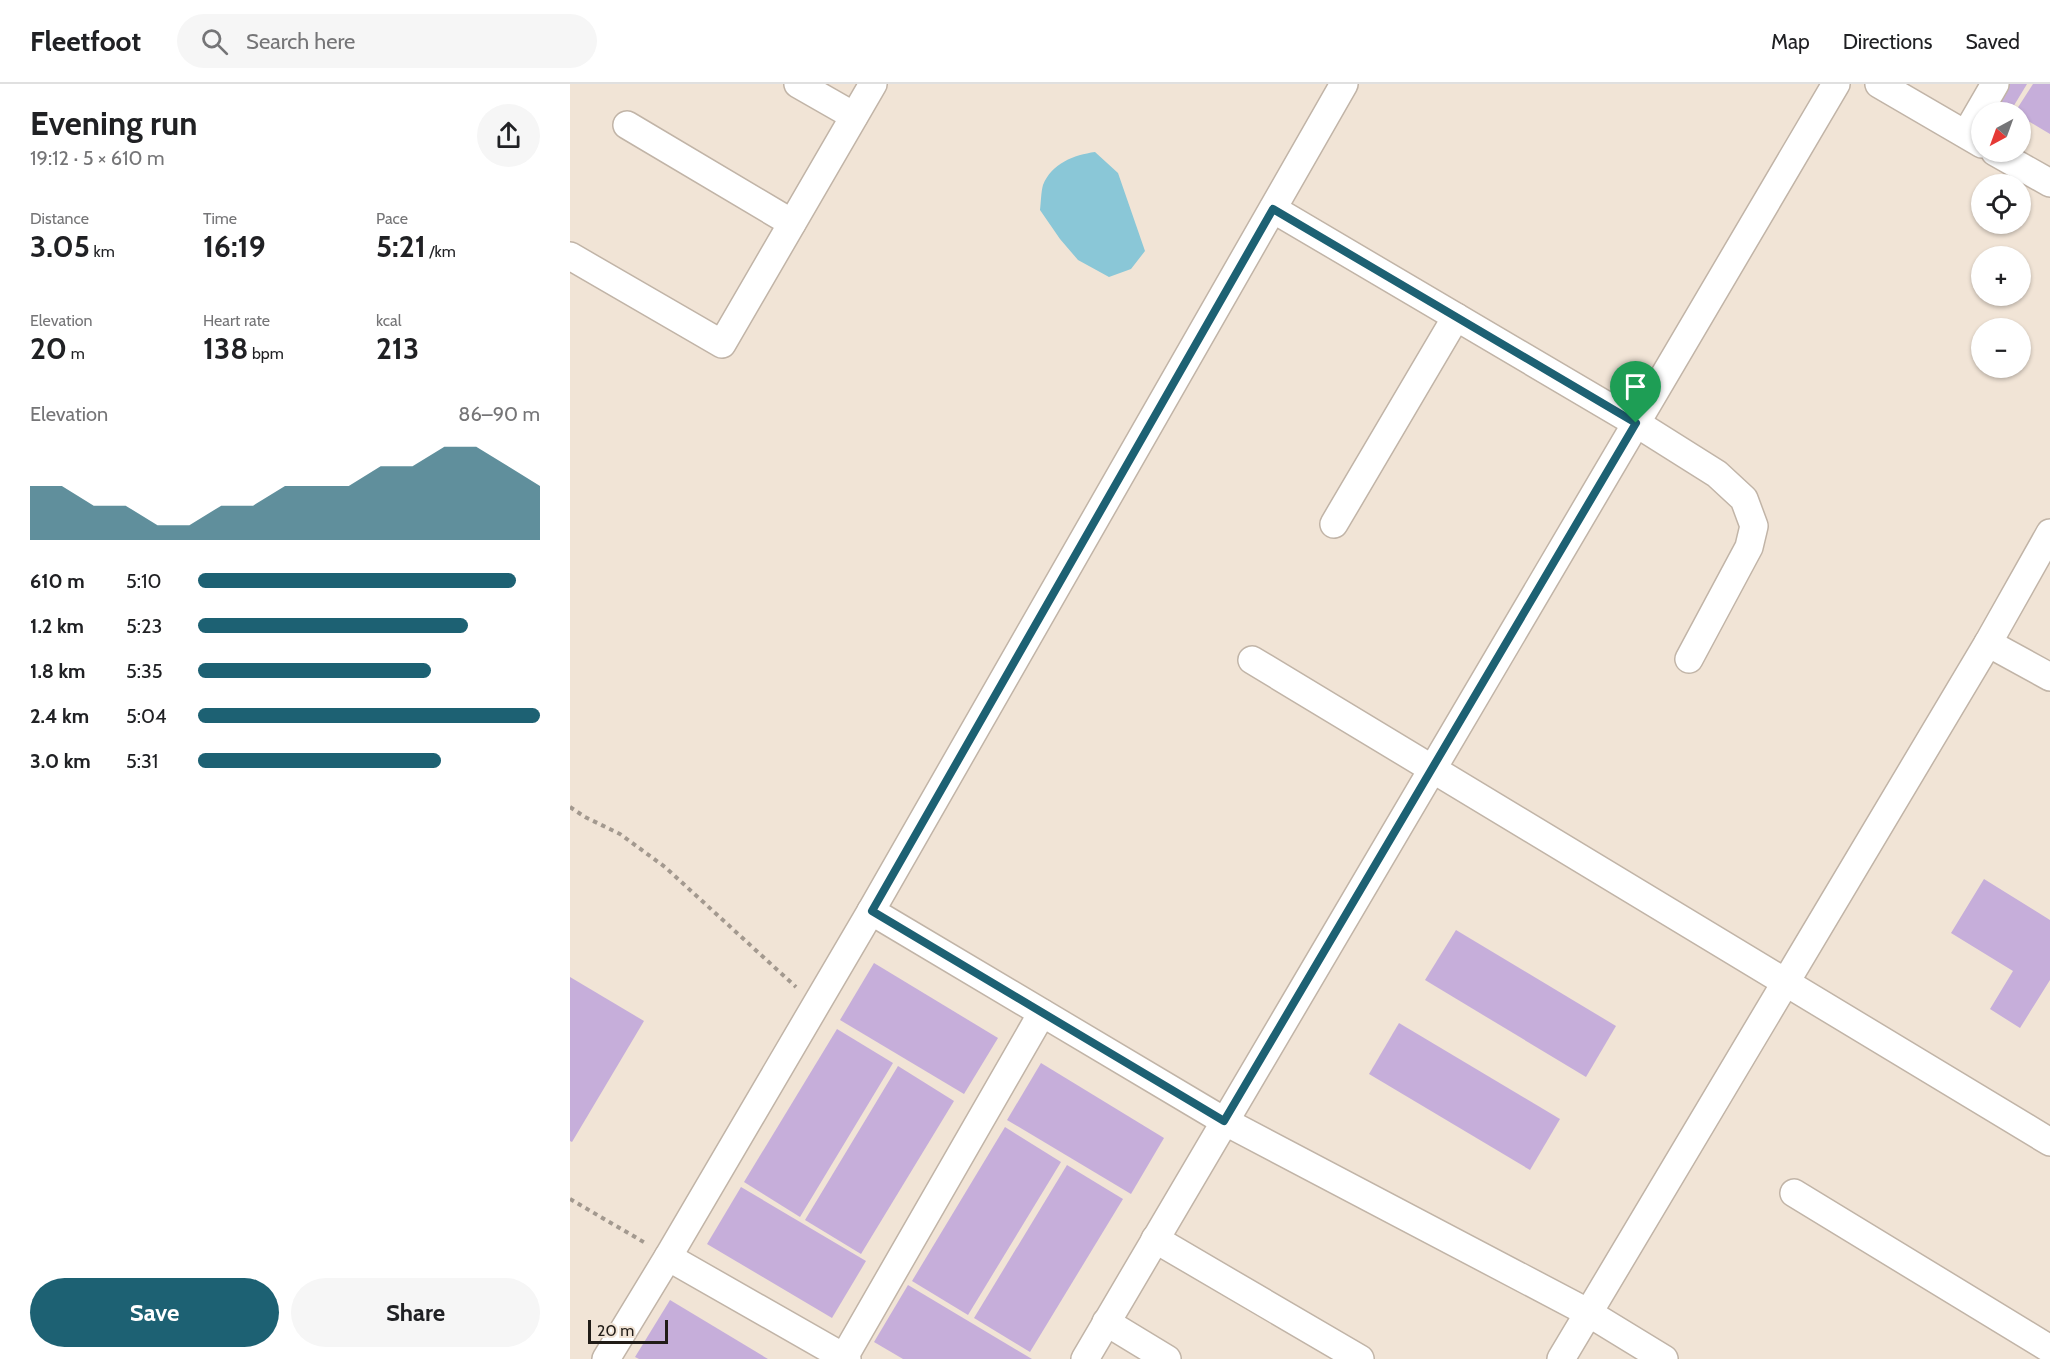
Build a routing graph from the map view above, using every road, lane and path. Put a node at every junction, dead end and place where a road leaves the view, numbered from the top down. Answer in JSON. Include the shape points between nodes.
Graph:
{"nodes":[{"id":1,"x":798,"y":84,"type":"edge"},
{"id":2,"x":873,"y":84,"type":"edge"},
{"id":3,"x":1344,"y":84,"type":"edge"},
{"id":4,"x":1836,"y":84,"type":"edge"},
{"id":5,"x":1880,"y":84,"type":"edge"},
{"id":6,"x":1995,"y":84,"type":"edge"},
{"id":7,"x":1988,"y":102,"type":"edge"},
{"id":8,"x":854,"y":116,"type":"junction"},
{"id":9,"x":627,"y":125,"type":"dead end"},
{"id":10,"x":1971,"y":137,"type":"edge"},
{"id":11,"x":2013,"y":162,"type":"edge"},
{"id":12,"x":2050,"y":183,"type":"edge"},
{"id":13,"x":1273,"y":209,"type":"junction"},
{"id":14,"x":792,"y":223,"type":"junction"},
{"id":15,"x":570,"y":256,"type":"edge"},
{"id":16,"x":1456,"y":317,"type":"junction"},
{"id":17,"x":1636,"y":423,"type":"junction"},
{"id":18,"x":1334,"y":524,"type":"dead end"},
{"id":19,"x":2050,"y":533,"type":"edge"},
{"id":20,"x":1988,"y":643,"type":"junction"},
{"id":21,"x":1689,"y":659,"type":"dead end"},
{"id":22,"x":1252,"y":660,"type":"dead end"},
{"id":23,"x":2050,"y":677,"type":"edge"},
{"id":24,"x":1432,"y":769,"type":"junction"},
{"id":25,"x":570,"y":807,"type":"edge"},
{"id":26,"x":872,"y":911,"type":"junction"},
{"id":27,"x":1785,"y":982,"type":"junction"},
{"id":28,"x":816,"y":1005,"type":"junction"},
{"id":29,"x":1042,"y":1013,"type":"junction"},
{"id":30,"x":1224,"y":1121,"type":"junction"},
{"id":31,"x":2050,"y":1142,"type":"edge"},
{"id":32,"x":1794,"y":1193,"type":"dead end"},
{"id":33,"x":570,"y":1199,"type":"edge"},
{"id":34,"x":1155,"y":1239,"type":"junction"},
{"id":35,"x":668,"y":1257,"type":"junction"},
{"id":36,"x":1587,"y":1312,"type":"junction"},
{"id":37,"x":1106,"y":1322,"type":"junction"},
{"id":38,"x":2050,"y":1349,"type":"edge"},
{"id":39,"x":845,"y":1358,"type":"edge"},
{"id":40,"x":606,"y":1359,"type":"edge"},
{"id":41,"x":1085,"y":1359,"type":"edge"},
{"id":42,"x":1167,"y":1359,"type":"edge"},
{"id":43,"x":1360,"y":1359,"type":"edge"},
{"id":44,"x":1561,"y":1359,"type":"edge"},
{"id":45,"x":1664,"y":1359,"type":"edge"}],
"edges":[{"from":1,"to":8,"type":"street"},
{"from":2,"to":8,"type":"street"},
{"from":3,"to":13,"type":"street"},
{"from":4,"to":17,"type":"street"},
{"from":5,"to":10,"type":"street"},
{"from":6,"to":7,"type":"street"},
{"from":8,"to":14,"type":"street"},
{"from":9,"to":14,"type":"street"},
{"from":11,"to":12,"type":"street"},
{"from":13,"to":16,"type":"street"},
{"from":13,"to":26,"type":"street"},
{"from":14,"to":15,"type":"street","via":[[722,344]]},
{"from":16,"to":17,"type":"street"},
{"from":16,"to":18,"type":"street"},
{"from":17,"to":21,"type":"street","via":[[1717,474],[1744,499],[1754,526],[1749,547]]},
{"from":17,"to":24,"type":"street"},
{"from":19,"to":20,"type":"street"},
{"from":20,"to":23,"type":"street"},
{"from":20,"to":27,"type":"street"},
{"from":22,"to":24,"type":"street"},
{"from":24,"to":27,"type":"street"},
{"from":24,"to":30,"type":"street"},
{"from":25,"to":28,"type":"path","via":[[620,834],[665,867]]},
{"from":26,"to":28,"type":"street"},
{"from":26,"to":29,"type":"street"},
{"from":27,"to":31,"type":"street"},
{"from":27,"to":36,"type":"street"},
{"from":28,"to":35,"type":"street"},
{"from":29,"to":30,"type":"street"},
{"from":29,"to":39,"type":"street"},
{"from":30,"to":34,"type":"street"},
{"from":30,"to":36,"type":"street"},
{"from":32,"to":38,"type":"street"},
{"from":33,"to":35,"type":"path"},
{"from":34,"to":37,"type":"street"},
{"from":34,"to":43,"type":"street"},
{"from":35,"to":39,"type":"street"},
{"from":35,"to":40,"type":"street"},
{"from":36,"to":44,"type":"street"},
{"from":36,"to":45,"type":"street"},
{"from":37,"to":41,"type":"street"},
{"from":37,"to":42,"type":"street"}]}
